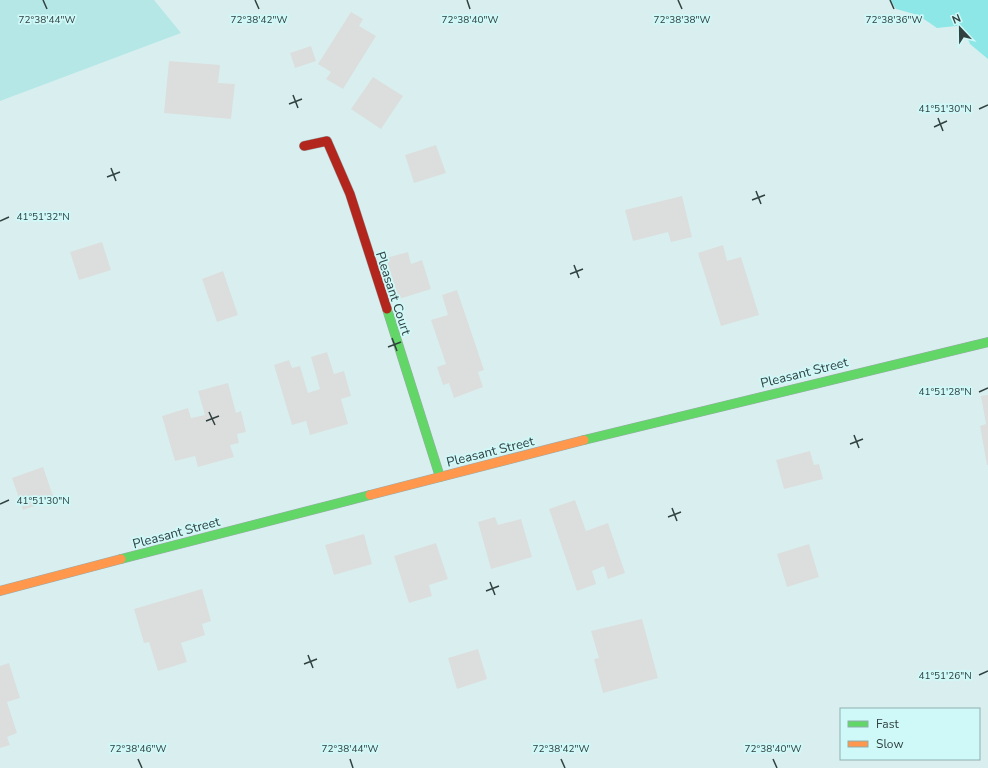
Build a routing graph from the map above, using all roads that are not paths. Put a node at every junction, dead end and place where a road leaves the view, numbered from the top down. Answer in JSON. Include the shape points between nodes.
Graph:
{"nodes":[{"id":1,"x":304,"y":146,"type":"dead end"},
{"id":2,"x":988,"y":342,"type":"edge"},
{"id":3,"x":440,"y":477,"type":"junction"},
{"id":4,"x":0,"y":591,"type":"edge"}],
"edges":[{"from":1,"to":3,"type":"street","name":"Pleasant Court","via":[[327,142],[350,194]]},
{"from":2,"to":3,"type":"street","name":"Pleasant Street"},
{"from":3,"to":4,"type":"street","name":"Pleasant Street"}]}
